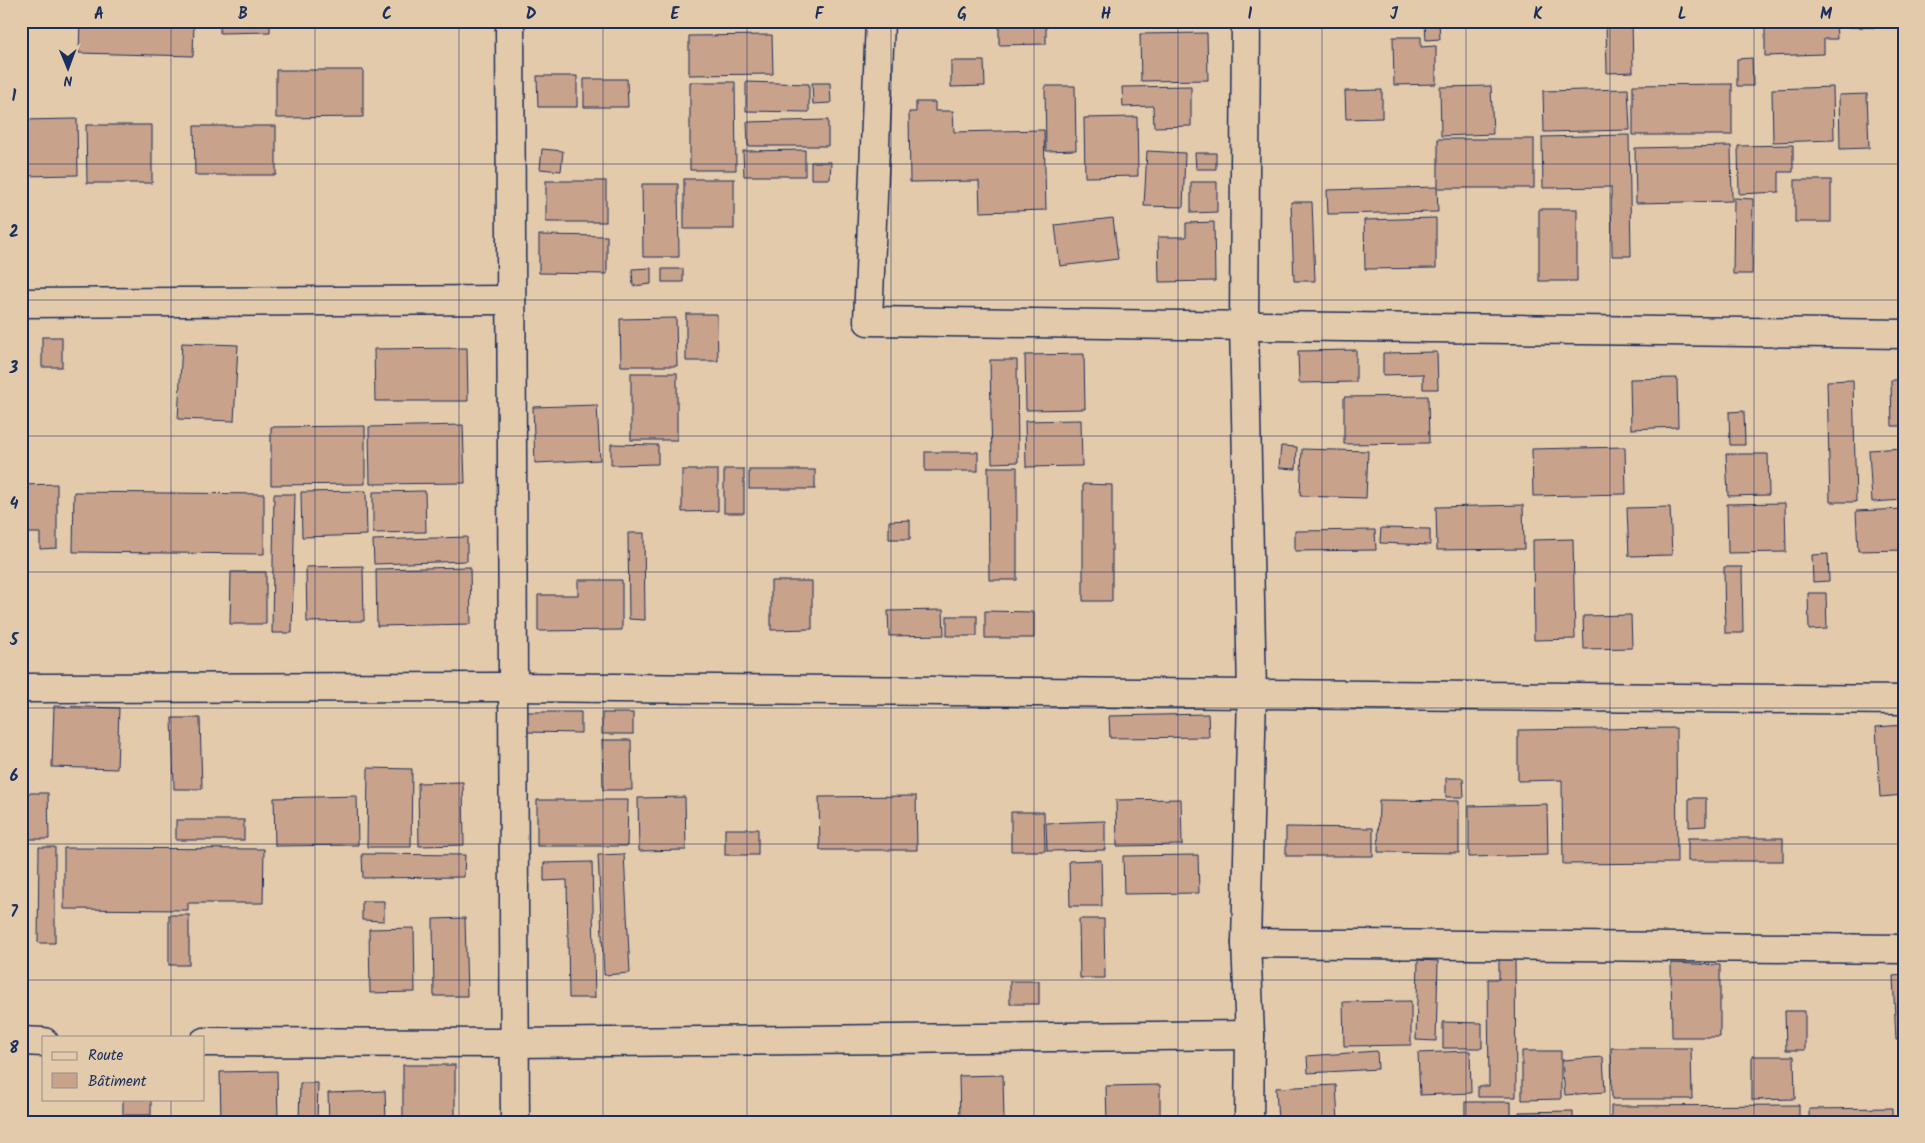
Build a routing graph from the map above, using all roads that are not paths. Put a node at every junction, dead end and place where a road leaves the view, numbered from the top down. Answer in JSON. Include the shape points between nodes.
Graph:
{"nodes":[{"id":1,"x":510,"y":21,"type":"edge"},
{"id":2,"x":880,"y":21,"type":"edge"},
{"id":3,"x":1246,"y":21,"type":"edge"},
{"id":4,"x":510,"y":300,"type":"junction"},
{"id":5,"x":21,"y":303,"type":"edge"},
{"id":6,"x":1244,"y":324,"type":"junction"},
{"id":7,"x":1904,"y":334,"type":"edge"},
{"id":8,"x":513,"y":687,"type":"junction"},
{"id":9,"x":21,"y":688,"type":"edge"},
{"id":10,"x":1252,"y":693,"type":"junction"},
{"id":11,"x":1904,"y":700,"type":"edge"},
{"id":12,"x":1246,"y":943,"type":"junction"},
{"id":13,"x":1904,"y":949,"type":"edge"},
{"id":14,"x":1250,"y":1035,"type":"junction"},
{"id":15,"x":21,"y":1042,"type":"edge"},
{"id":16,"x":42,"y":1042,"type":"edge"},
{"id":17,"x":205,"y":1042,"type":"edge"},
{"id":18,"x":516,"y":1043,"type":"junction"},
{"id":19,"x":516,"y":1122,"type":"edge"},
{"id":20,"x":1249,"y":1122,"type":"edge"}],
"edges":[{"from":1,"to":4,"type":"street"},
{"from":2,"to":6,"type":"street","via":[[868,321]]},
{"from":3,"to":6,"type":"street"},
{"from":4,"to":5,"type":"street"},
{"from":4,"to":8,"type":"street"},
{"from":6,"to":7,"type":"street"},
{"from":6,"to":10,"type":"street"},
{"from":8,"to":9,"type":"street"},
{"from":8,"to":10,"type":"street"},
{"from":8,"to":18,"type":"street"},
{"from":10,"to":11,"type":"street"},
{"from":10,"to":12,"type":"street"},
{"from":12,"to":13,"type":"street"},
{"from":12,"to":14,"type":"street"},
{"from":14,"to":18,"type":"street"},
{"from":14,"to":20,"type":"street"},
{"from":15,"to":16,"type":"street"},
{"from":17,"to":18,"type":"street"},
{"from":18,"to":19,"type":"street"}]}
